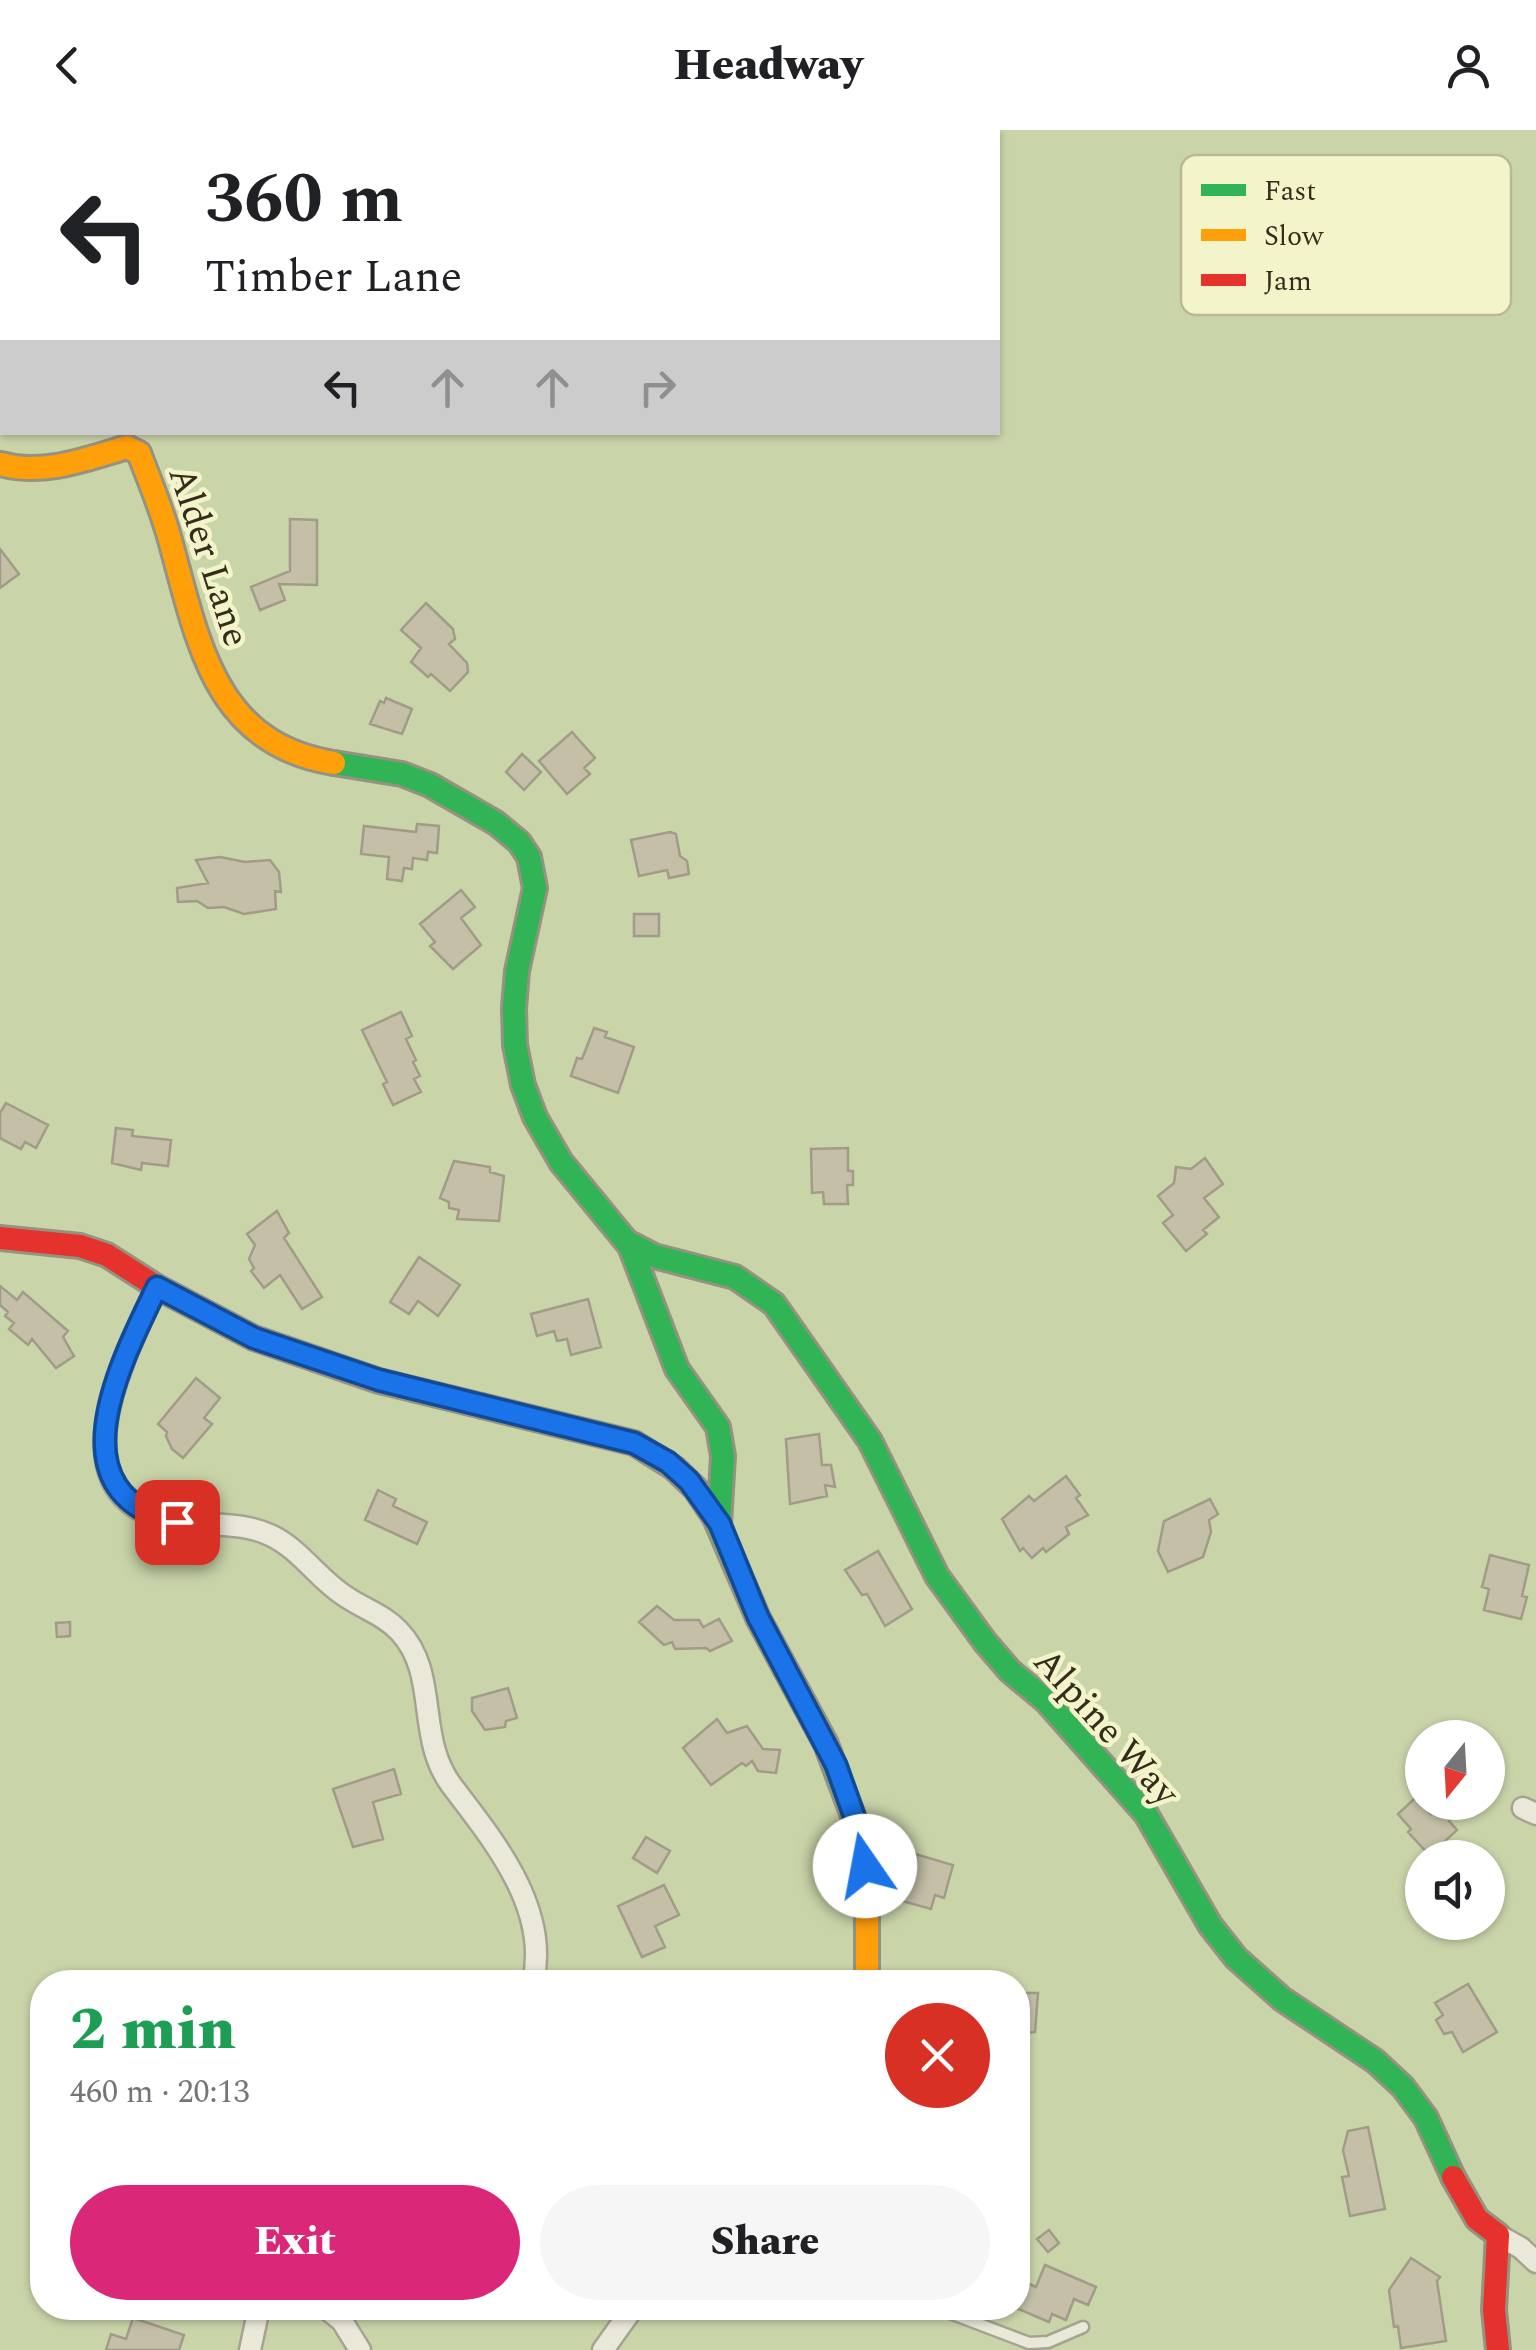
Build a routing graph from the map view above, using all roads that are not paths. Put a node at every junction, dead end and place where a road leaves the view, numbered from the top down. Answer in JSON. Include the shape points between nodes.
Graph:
{"nodes":[{"id":1,"x":1,"y":464,"type":"edge"},
{"id":2,"x":0,"y":1238,"type":"edge"},
{"id":3,"x":628,"y":1242,"type":"junction"},
{"id":4,"x":157,"y":1287,"type":"junction"},
{"id":5,"x":720,"y":1524,"type":"junction"},
{"id":6,"x":536,"y":1970,"type":"edge"},
{"id":7,"x":867,"y":1970,"type":"edge"},
{"id":8,"x":1498,"y":2235,"type":"junction"},
{"id":9,"x":1536,"y":2262,"type":"edge"},
{"id":10,"x":259,"y":2320,"type":"edge"},
{"id":11,"x":342,"y":2320,"type":"edge"},
{"id":12,"x":625,"y":2320,"type":"edge"},
{"id":13,"x":968,"y":2320,"type":"edge"},
{"id":14,"x":1082,"y":2328,"type":"dead end"},
{"id":15,"x":250,"y":2350,"type":"edge"},
{"id":16,"x":360,"y":2350,"type":"edge"},
{"id":17,"x":603,"y":2350,"type":"edge"},
{"id":18,"x":1498,"y":2350,"type":"edge"}],
"edges":[{"from":1,"to":3,"type":"street","name":"Alder Lane","via":[[55,466],[127,446],[139,453],[192,628],[214,676],[255,731],[317,763],[401,774],[438,788],[516,838],[535,872],[536,891],[517,967],[518,1069],[547,1140]]},
{"from":2,"to":4,"type":"street","via":[[80,1246]]},
{"from":3,"to":5,"type":"street","name":"Alder Lane","via":[[674,1363],[720,1430]]},
{"from":3,"to":8,"type":"street","name":"Alpine Way","via":[[646,1255],[731,1275],[774,1304],[870,1441],[938,1576],[984,1642],[1146,1814],[1236,1958],[1403,2088],[1426,2118],[1462,2196]]},
{"from":4,"to":5,"type":"street","via":[[254,1338],[379,1380],[634,1443],[679,1472]]},
{"from":4,"to":6,"type":"street","via":[[114,1388],[103,1436],[116,1485],[156,1517],[271,1535],[400,1632],[425,1684],[425,1714],[446,1778],[490,1836],[522,1894],[537,1936]]},
{"from":5,"to":7,"type":"street","via":[[758,1617],[836,1765],[857,1824]]},
{"from":8,"to":9,"type":"street"},
{"from":8,"to":18,"type":"street"},
{"from":10,"to":15,"type":"street"},
{"from":11,"to":16,"type":"street"},
{"from":12,"to":17,"type":"street"},
{"from":13,"to":14,"type":"lane","via":[[1030,2343]]}]}
